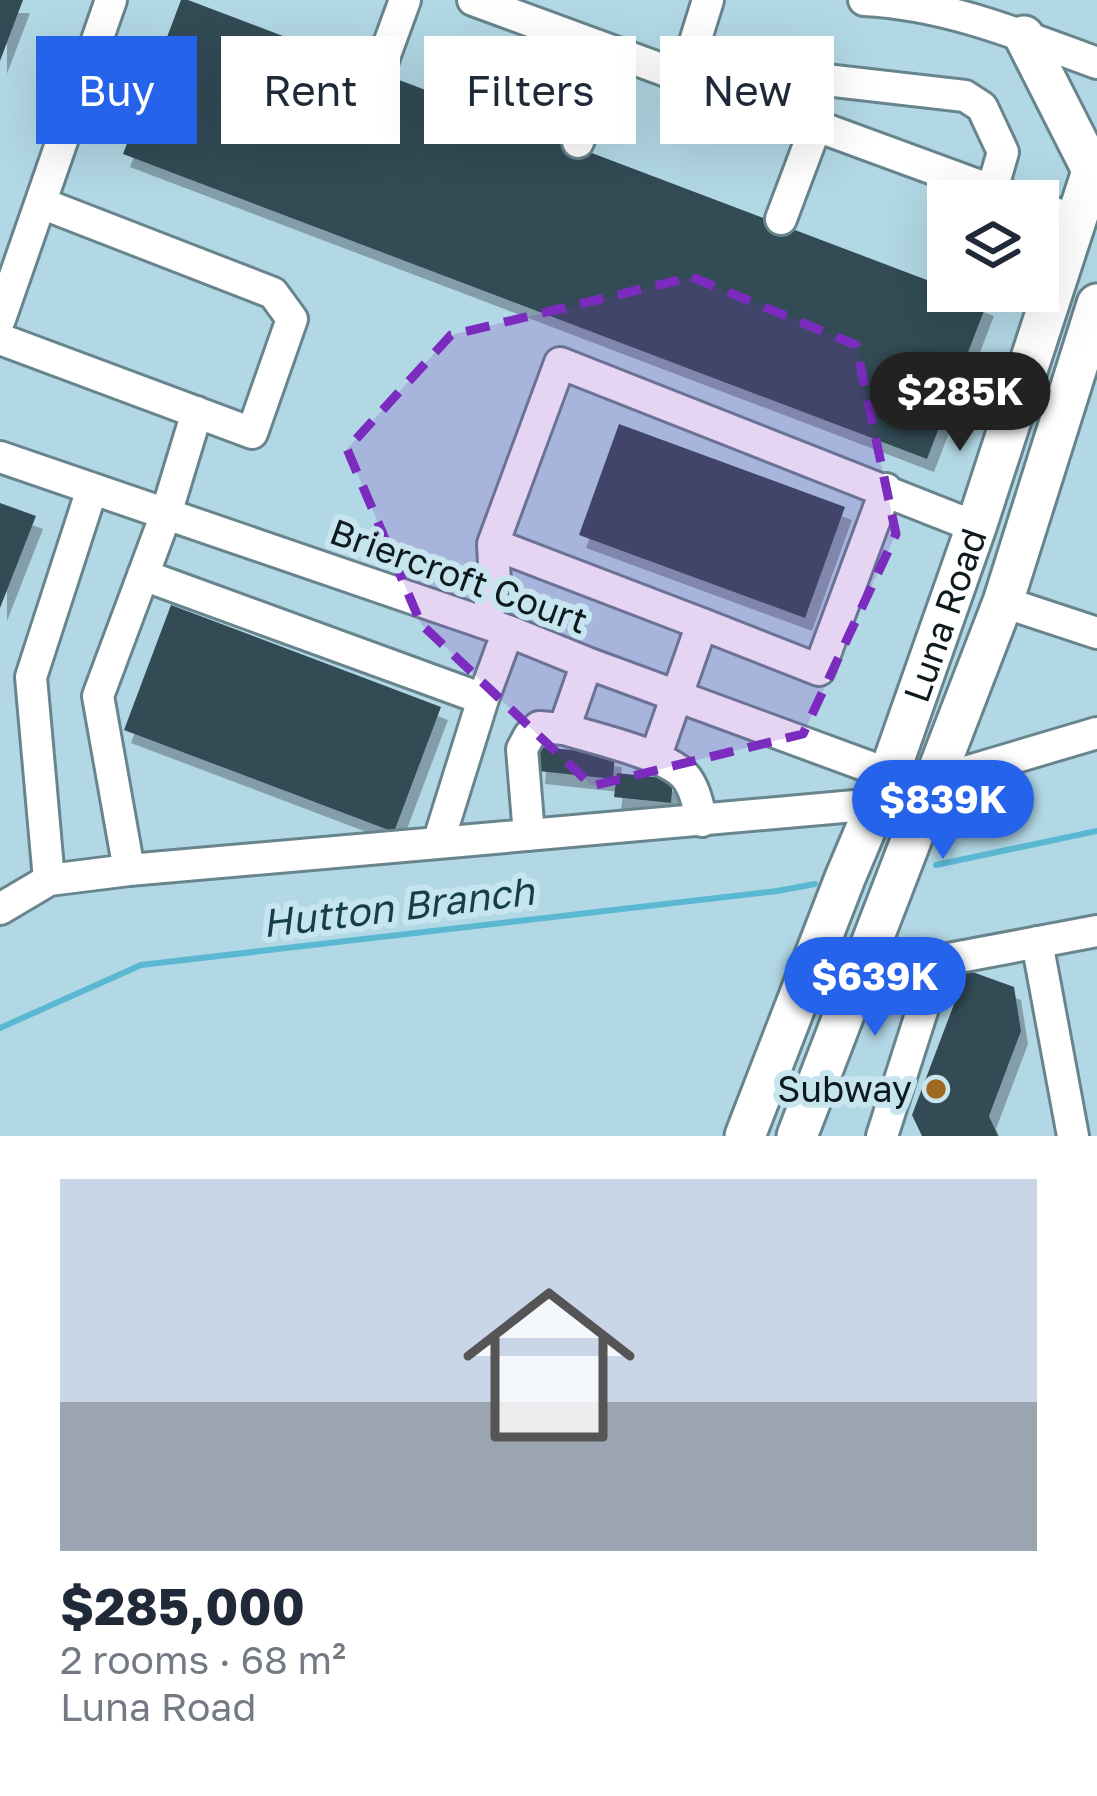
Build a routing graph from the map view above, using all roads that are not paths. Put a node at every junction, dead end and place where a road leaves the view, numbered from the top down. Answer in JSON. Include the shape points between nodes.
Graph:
{"nodes":[{"id":1,"x":111,"y":0,"type":"edge"},
{"id":2,"x":405,"y":0,"type":"edge"},
{"id":3,"x":473,"y":0,"type":"edge"},
{"id":4,"x":708,"y":0,"type":"edge"},
{"id":5,"x":864,"y":0,"type":"edge"},
{"id":6,"x":903,"y":1,"type":"edge"},
{"id":7,"x":508,"y":6,"type":"edge"},
{"id":8,"x":392,"y":36,"type":"edge"},
{"id":9,"x":577,"y":36,"type":"edge"},
{"id":10,"x":697,"y":36,"type":"edge"},
{"id":11,"x":1024,"y":36,"type":"junction"},
{"id":12,"x":1097,"y":62,"type":"edge"},
{"id":13,"x":834,"y":82,"type":"edge"},
{"id":14,"x":834,"y":133,"type":"edge"},
{"id":15,"x":809,"y":144,"type":"edge"},
{"id":16,"x":1095,"y":163,"type":"edge"},
{"id":17,"x":963,"y":180,"type":"edge"},
{"id":18,"x":1005,"y":180,"type":"edge"},
{"id":19,"x":40,"y":203,"type":"junction"},
{"id":20,"x":1059,"y":210,"type":"edge"},
{"id":21,"x":781,"y":219,"type":"dead end"},
{"id":22,"x":1097,"y":304,"type":"edge"},
{"id":23,"x":1031,"y":312,"type":"edge"},
{"id":24,"x":0,"y":320,"type":"edge"},
{"id":25,"x":0,"y":339,"type":"edge"},
{"id":26,"x":197,"y":412,"type":"junction"},
{"id":27,"x":0,"y":457,"type":"edge"},
{"id":28,"x":92,"y":489,"type":"junction"},
{"id":29,"x":886,"y":489,"type":"junction"},
{"id":30,"x":166,"y":514,"type":"junction"},
{"id":31,"x":976,"y":526,"type":"junction"},
{"id":32,"x":493,"y":544,"type":"junction"},
{"id":33,"x":143,"y":575,"type":"junction"},
{"id":34,"x":1003,"y":602,"type":"junction"},
{"id":35,"x":702,"y":624,"type":"junction"},
{"id":36,"x":497,"y":627,"type":"junction"},
{"id":37,"x":1097,"y":633,"type":"edge"},
{"id":38,"x":587,"y":663,"type":"junction"},
{"id":39,"x":677,"y":696,"type":"junction"},
{"id":40,"x":483,"y":699,"type":"junction"},
{"id":41,"x":564,"y":729,"type":"junction"},
{"id":42,"x":1097,"y":734,"type":"edge"},
{"id":43,"x":655,"y":758,"type":"junction"},
{"id":44,"x":935,"y":781,"type":"junction"},
{"id":45,"x":883,"y":789,"type":"junction"},
{"id":46,"x":702,"y":821,"type":"junction"},
{"id":47,"x":529,"y":836,"type":"junction"},
{"id":48,"x":438,"y":843,"type":"junction"},
{"id":49,"x":128,"y":870,"type":"junction"},
{"id":50,"x":49,"y":880,"type":"junction"},
{"id":51,"x":0,"y":909,"type":"edge"},
{"id":52,"x":1097,"y":932,"type":"edge"},
{"id":53,"x":1037,"y":942,"type":"junction"},
{"id":54,"x":867,"y":954,"type":"junction"},
{"id":55,"x":938,"y":961,"type":"junction"},
{"id":56,"x":745,"y":1136,"type":"edge"},
{"id":57,"x":797,"y":1136,"type":"edge"},
{"id":58,"x":882,"y":1136,"type":"edge"},
{"id":59,"x":1072,"y":1136,"type":"edge"}],
"edges":[{"from":1,"to":19,"type":"street"},
{"from":2,"to":8,"type":"street"},
{"from":3,"to":7,"type":"street"},
{"from":4,"to":10,"type":"street"},
{"from":5,"to":6,"type":"street"},
{"from":6,"to":11,"type":"street"},
{"from":7,"to":9,"type":"street"},
{"from":11,"to":12,"type":"street"},
{"from":11,"to":16,"type":"main road"},
{"from":13,"to":18,"type":"street","via":[[965,96],[982,107],[1003,152]]},
{"from":14,"to":17,"type":"street"},
{"from":15,"to":21,"type":"street"},
{"from":16,"to":20,"type":"main road","name":"Luna Road"},
{"from":19,"to":24,"type":"street"},
{"from":19,"to":26,"type":"street","via":[[273,293],[285,306],[292,319],[253,433]]},
{"from":22,"to":34,"type":"main road","name":"Luna Road"},
{"from":23,"to":31,"type":"main road","name":"Luna Road"},
{"from":25,"to":26,"type":"street"},
{"from":26,"to":30,"type":"street"},
{"from":27,"to":28,"type":"street","name":"Briercroft Court"},
{"from":28,"to":30,"type":"street","name":"Briercroft Court"},
{"from":28,"to":50,"type":"street","via":[[31,677]]},
{"from":29,"to":31,"type":"street"},
{"from":29,"to":32,"type":"street","via":[[560,363]]},
{"from":29,"to":35,"type":"street","via":[[819,670]]},
{"from":30,"to":33,"type":"street"},
{"from":30,"to":36,"type":"street","name":"Briercroft Court"},
{"from":31,"to":45,"type":"main road","name":"Luna Road"},
{"from":32,"to":35,"type":"street"},
{"from":32,"to":36,"type":"street"},
{"from":33,"to":40,"type":"street"},
{"from":33,"to":49,"type":"street","via":[[98,696]]},
{"from":34,"to":37,"type":"street"},
{"from":34,"to":44,"type":"main road","name":"Luna Road"},
{"from":35,"to":39,"type":"street"},
{"from":36,"to":38,"type":"street","name":"Briercroft Court"},
{"from":36,"to":40,"type":"street"},
{"from":38,"to":39,"type":"street","name":"Briercroft Court"},
{"from":38,"to":41,"type":"street"},
{"from":39,"to":43,"type":"street"},
{"from":39,"to":45,"type":"street","name":"Briercroft Court"},
{"from":40,"to":48,"type":"street"},
{"from":41,"to":43,"type":"street"},
{"from":41,"to":47,"type":"street","via":[[538,727],[523,749]]},
{"from":42,"to":44,"type":"street"},
{"from":43,"to":46,"type":"street","via":[[682,772]]},
{"from":44,"to":45,"type":"main road"},
{"from":44,"to":54,"type":"main road","name":"Luna Road"},
{"from":45,"to":46,"type":"street"},
{"from":45,"to":56,"type":"main road","name":"Luna Road"},
{"from":46,"to":47,"type":"street"},
{"from":47,"to":48,"type":"street"},
{"from":48,"to":49,"type":"street"},
{"from":49,"to":50,"type":"street"},
{"from":50,"to":51,"type":"street"},
{"from":52,"to":53,"type":"street"},
{"from":53,"to":55,"type":"street"},
{"from":53,"to":59,"type":"street"},
{"from":54,"to":55,"type":"street","via":[[892,963]]},
{"from":54,"to":57,"type":"main road","name":"Luna Road"},
{"from":55,"to":58,"type":"street"}]}
